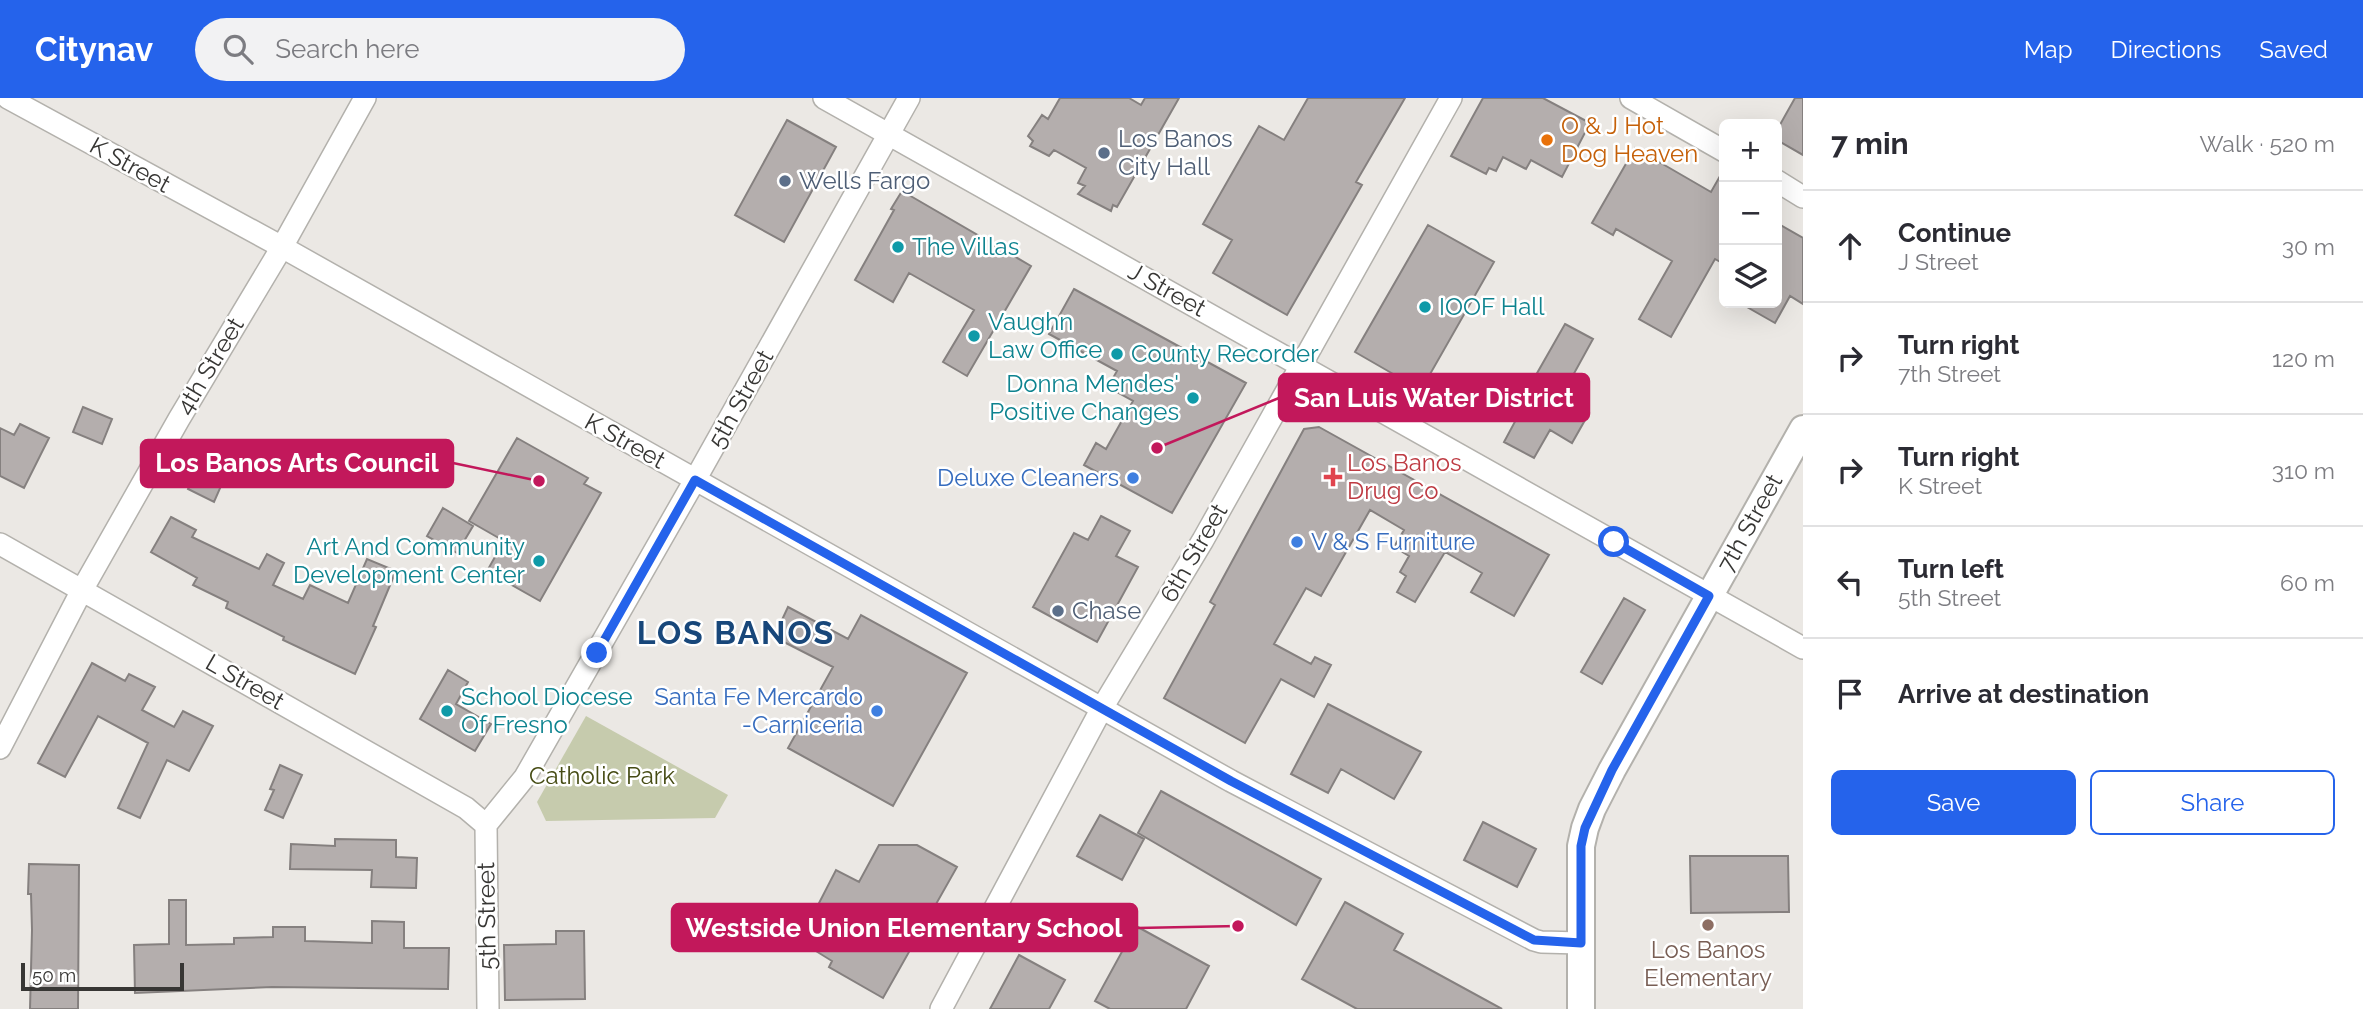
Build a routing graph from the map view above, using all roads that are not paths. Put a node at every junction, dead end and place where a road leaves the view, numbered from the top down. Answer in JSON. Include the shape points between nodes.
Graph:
{"nodes":[{"id":1,"x":8,"y":98,"type":"edge"},
{"id":2,"x":365,"y":98,"type":"edge"},
{"id":3,"x":824,"y":98,"type":"edge"},
{"id":4,"x":909,"y":98,"type":"edge"},
{"id":5,"x":1451,"y":98,"type":"edge"},
{"id":6,"x":1631,"y":98,"type":"edge"},
{"id":7,"x":889,"y":134,"type":"junction"},
{"id":8,"x":1719,"y":148,"type":"edge"},
{"id":9,"x":1779,"y":182,"type":"edge"},
{"id":10,"x":1803,"y":197,"type":"edge"},
{"id":11,"x":282,"y":247,"type":"junction"},
{"id":12,"x":1300,"y":365,"type":"junction"},
{"id":13,"x":1803,"y":429,"type":"edge"},
{"id":14,"x":695,"y":480,"type":"junction"},
{"id":15,"x":0,"y":544,"type":"edge"},
{"id":16,"x":82,"y":590,"type":"junction"},
{"id":17,"x":1709,"y":596,"type":"junction"},
{"id":18,"x":1803,"y":648,"type":"edge"},
{"id":19,"x":1102,"y":708,"type":"junction"},
{"id":20,"x":0,"y":748,"type":"edge"},
{"id":21,"x":486,"y":825,"type":"junction"},
{"id":22,"x":1581,"y":943,"type":"junction"},
{"id":23,"x":488,"y":1009,"type":"edge"},
{"id":24,"x":941,"y":1009,"type":"edge"},
{"id":25,"x":1581,"y":1009,"type":"edge"}],
"edges":[{"from":1,"to":11,"type":"street","name":"K Street"},
{"from":2,"to":11,"type":"street","name":"4th Street"},
{"from":3,"to":7,"type":"street","name":"J Street"},
{"from":4,"to":7,"type":"street","name":"5th Street"},
{"from":5,"to":12,"type":"street","name":"6th Street"},
{"from":6,"to":8,"type":"street"},
{"from":7,"to":12,"type":"street","name":"J Street"},
{"from":7,"to":14,"type":"street","name":"5th Street"},
{"from":9,"to":10,"type":"street"},
{"from":11,"to":14,"type":"street","name":"K Street"},
{"from":11,"to":16,"type":"street","name":"4th Street"},
{"from":12,"to":17,"type":"street","name":"J Street"},
{"from":12,"to":19,"type":"street","name":"6th Street"},
{"from":13,"to":17,"type":"street","name":"7th Street"},
{"from":14,"to":19,"type":"street","name":"K Street"},
{"from":14,"to":21,"type":"street","name":"5th Street","via":[[525,778]]},
{"from":15,"to":16,"type":"street","name":"L Street"},
{"from":16,"to":20,"type":"street","name":"4th Street"},
{"from":16,"to":21,"type":"street","name":"L Street","via":[[466,808]]},
{"from":17,"to":18,"type":"street","name":"J Street"},
{"from":17,"to":22,"type":"street","name":"7th Street","via":[[1612,770],[1585,828]]},
{"from":19,"to":22,"type":"street","name":"K Street","via":[[1534,940]]},
{"from":19,"to":24,"type":"street","name":"6th Street"},
{"from":21,"to":23,"type":"street","name":"5th Street"},
{"from":22,"to":25,"type":"street","name":"7th Street"}]}
